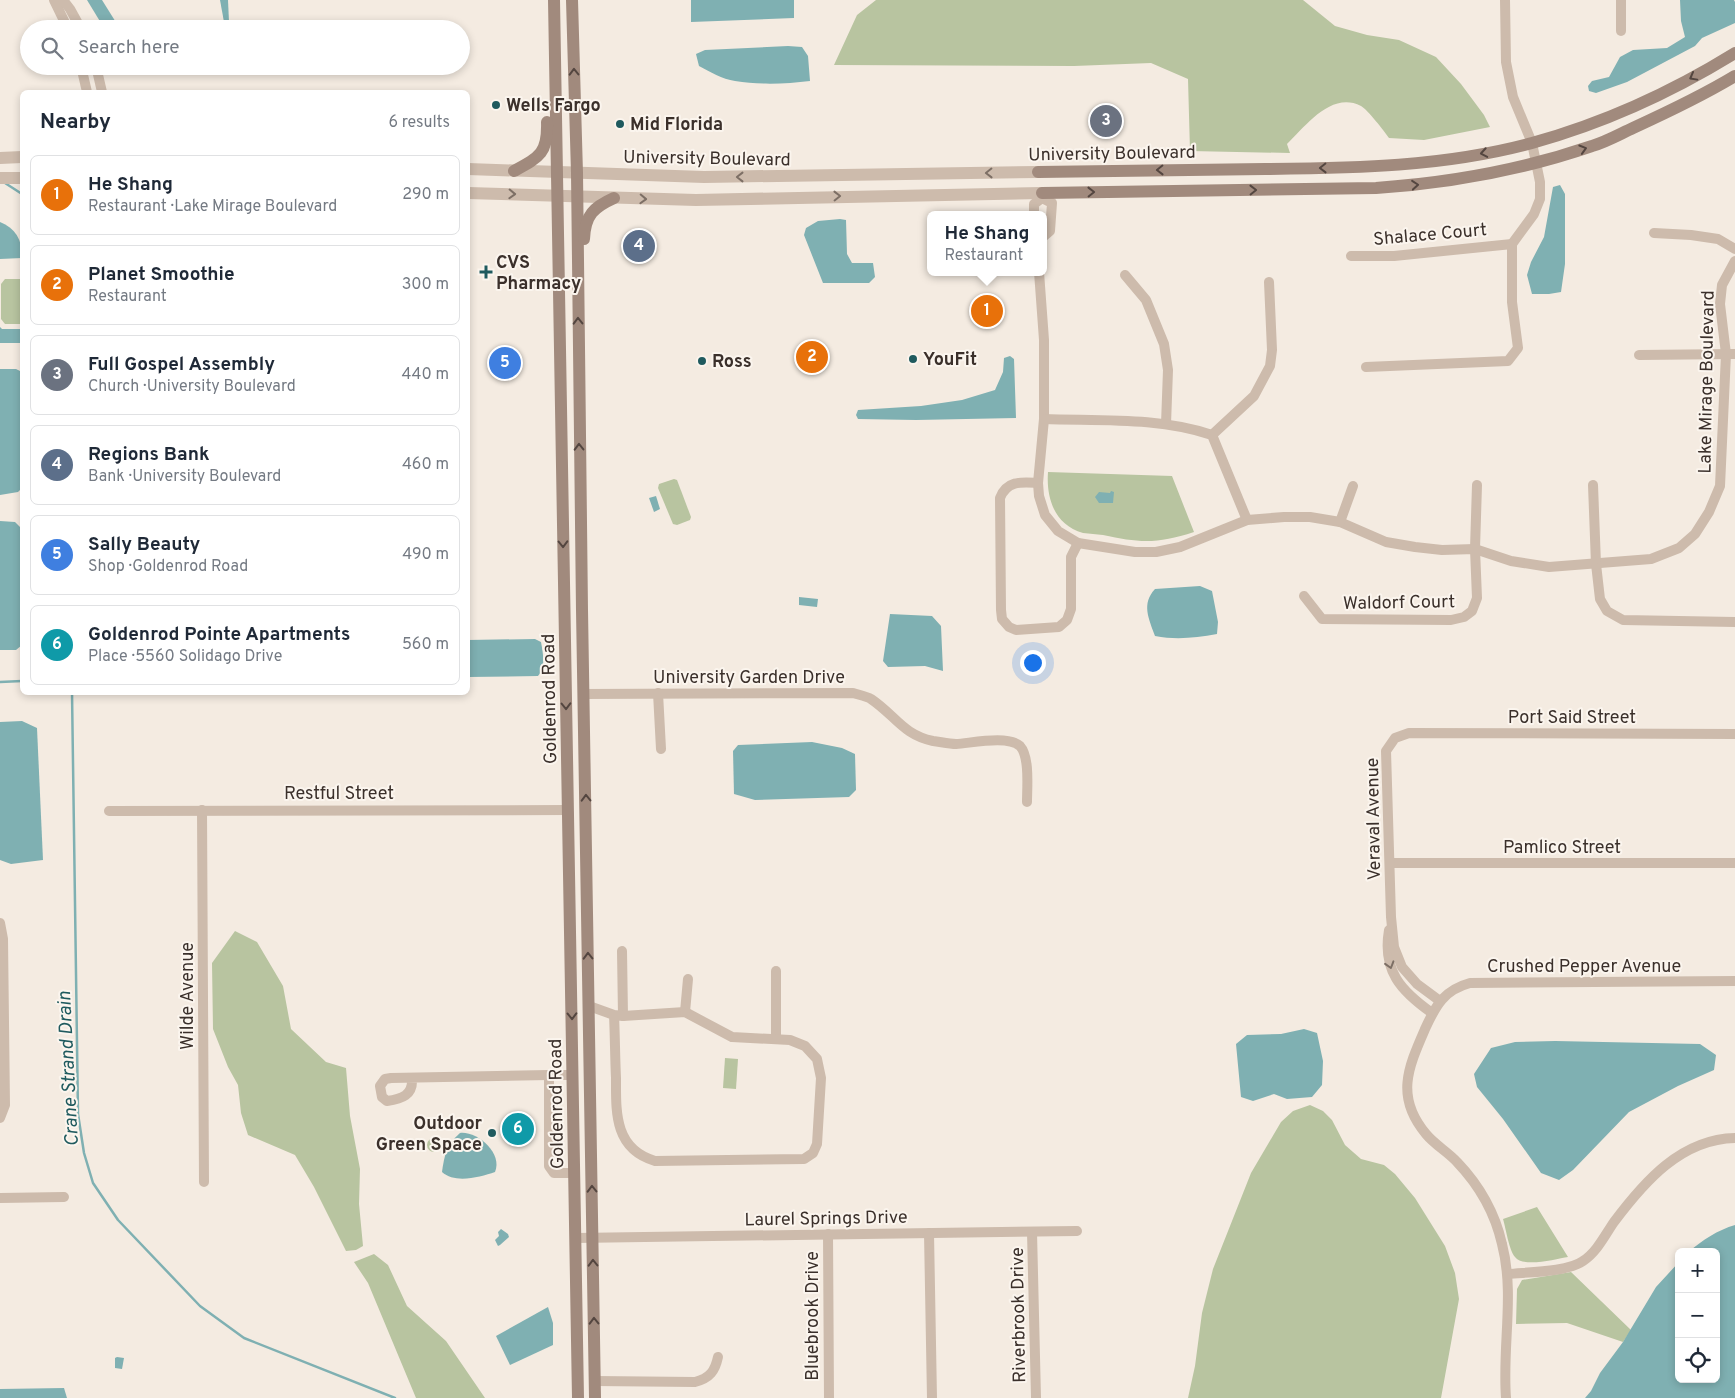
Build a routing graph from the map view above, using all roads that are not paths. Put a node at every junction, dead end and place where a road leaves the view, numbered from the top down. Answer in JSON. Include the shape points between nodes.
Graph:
{"nodes":[{"id":1,"x":54,"y":0,"type":"edge"},
{"id":2,"x":63,"y":0,"type":"edge"},
{"id":3,"x":572,"y":0,"type":"edge"},
{"id":4,"x":1505,"y":0,"type":"edge"},
{"id":5,"x":1621,"y":0,"type":"edge"},
{"id":6,"x":558,"y":2,"type":"edge"},
{"id":7,"x":64,"y":20,"type":"edge"},
{"id":8,"x":76,"y":20,"type":"edge"},
{"id":9,"x":1621,"y":31,"type":"dead end"},
{"id":10,"x":573,"y":34,"type":"junction"},
{"id":11,"x":1735,"y":53,"type":"edge"},
{"id":12,"x":83,"y":75,"type":"edge"},
{"id":13,"x":98,"y":75,"type":"edge"},
{"id":14,"x":1735,"y":76,"type":"edge"},
{"id":15,"x":87,"y":90,"type":"edge"},
{"id":16,"x":102,"y":90,"type":"edge"},
{"id":17,"x":1532,"y":143,"type":"junction"},
{"id":18,"x":20,"y":157,"type":"edge"},
{"id":19,"x":0,"y":158,"type":"edge"},
{"id":20,"x":1536,"y":163,"type":"junction"},
{"id":21,"x":470,"y":169,"type":"edge"},
{"id":22,"x":514,"y":171,"type":"junction"},
{"id":23,"x":1038,"y":172,"type":"joint"},
{"id":24,"x":556,"y":173,"type":"junction"},
{"id":25,"x":577,"y":173,"type":"junction"},
{"id":26,"x":0,"y":178,"type":"edge"},
{"id":27,"x":20,"y":178,"type":"edge"},
{"id":28,"x":470,"y":193,"type":"edge"},
{"id":29,"x":1042,"y":195,"type":"junction"},
{"id":30,"x":557,"y":196,"type":"junction"},
{"id":31,"x":576,"y":196,"type":"junction"},
{"id":32,"x":614,"y":198,"type":"junction"},
{"id":33,"x":1034,"y":211,"type":"edge"},
{"id":34,"x":1654,"y":233,"type":"dead end"},
{"id":35,"x":1047,"y":234,"type":"edge"},
{"id":36,"x":1512,"y":244,"type":"junction"},
{"id":37,"x":1735,"y":249,"type":"edge"},
{"id":38,"x":1351,"y":256,"type":"dead end"},
{"id":39,"x":1735,"y":261,"type":"edge"},
{"id":40,"x":1039,"y":276,"type":"edge"},
{"id":41,"x":1125,"y":276,"type":"dead end"},
{"id":42,"x":1269,"y":282,"type":"dead end"},
{"id":43,"x":577,"y":300,"type":"junction"},
{"id":44,"x":1731,"y":354,"type":"edge"},
{"id":45,"x":1639,"y":355,"type":"dead end"},
{"id":46,"x":1366,"y":367,"type":"dead end"},
{"id":47,"x":1044,"y":418,"type":"junction"},
{"id":48,"x":1166,"y":424,"type":"junction"},
{"id":49,"x":1212,"y":435,"type":"junction"},
{"id":50,"x":1038,"y":483,"type":"junction"},
{"id":51,"x":1477,"y":485,"type":"dead end"},
{"id":52,"x":1593,"y":485,"type":"dead end"},
{"id":53,"x":1353,"y":486,"type":"dead end"},
{"id":54,"x":563,"y":495,"type":"junction"},
{"id":55,"x":580,"y":495,"type":"junction"},
{"id":56,"x":1247,"y":520,"type":"junction"},
{"id":57,"x":1340,"y":522,"type":"junction"},
{"id":58,"x":1078,"y":543,"type":"junction"},
{"id":59,"x":1475,"y":549,"type":"junction"},
{"id":60,"x":1596,"y":564,"type":"junction"},
{"id":61,"x":564,"y":586,"type":"junction"},
{"id":62,"x":1304,"y":596,"type":"dead end"},
{"id":63,"x":1735,"y":622,"type":"edge"},
{"id":64,"x":584,"y":694,"type":"junction"},
{"id":65,"x":658,"y":694,"type":"junction"},
{"id":66,"x":1409,"y":733,"type":"joint"},
{"id":67,"x":1735,"y":734,"type":"edge"},
{"id":68,"x":661,"y":749,"type":"dead end"},
{"id":69,"x":1027,"y":802,"type":"dead end"},
{"id":70,"x":202,"y":810,"type":"junction"},
{"id":71,"x":568,"y":810,"type":"junction"},
{"id":72,"x":110,"y":811,"type":"dead end"},
{"id":73,"x":1390,"y":863,"type":"junction"},
{"id":74,"x":1735,"y":863,"type":"edge"},
{"id":75,"x":570,"y":904,"type":"junction"},
{"id":76,"x":588,"y":916,"type":"junction"},
{"id":77,"x":1391,"y":917,"type":"junction"},
{"id":78,"x":0,"y":923,"type":"edge"},
{"id":79,"x":622,"y":951,"type":"dead end"},
{"id":80,"x":776,"y":971,"type":"dead end"},
{"id":81,"x":688,"y":979,"type":"dead end"},
{"id":82,"x":1735,"y":981,"type":"edge"},
{"id":83,"x":1440,"y":1001,"type":"junction"},
{"id":84,"x":589,"y":1006,"type":"junction"},
{"id":85,"x":685,"y":1012,"type":"junction"},
{"id":86,"x":1432,"y":1013,"type":"junction"},
{"id":87,"x":619,"y":1015,"type":"junction"},
{"id":88,"x":776,"y":1039,"type":"junction"},
{"id":89,"x":549,"y":1075,"type":"junction"},
{"id":90,"x":573,"y":1075,"type":"junction"},
{"id":91,"x":412,"y":1079,"type":"dead end"},
{"id":92,"x":0,"y":1118,"type":"edge"},
{"id":93,"x":1735,"y":1138,"type":"edge"},
{"id":94,"x":574,"y":1173,"type":"junction"},
{"id":95,"x":204,"y":1182,"type":"dead end"},
{"id":96,"x":0,"y":1198,"type":"edge"},
{"id":97,"x":64,"y":1198,"type":"dead end"},
{"id":98,"x":1077,"y":1231,"type":"dead end"},
{"id":99,"x":1032,"y":1232,"type":"junction"},
{"id":100,"x":929,"y":1233,"type":"junction"},
{"id":101,"x":828,"y":1234,"type":"junction"},
{"id":102,"x":576,"y":1238,"type":"junction"},
{"id":103,"x":592,"y":1238,"type":"junction"},
{"id":104,"x":576,"y":1267,"type":"junction"},
{"id":105,"x":1508,"y":1274,"type":"junction"},
{"id":106,"x":718,"y":1357,"type":"dead end"},
{"id":107,"x":578,"y":1378,"type":"junction"},
{"id":108,"x":595,"y":1381,"type":"junction"},
{"id":109,"x":1505,"y":1396,"type":"edge"},
{"id":110,"x":578,"y":1398,"type":"edge"},
{"id":111,"x":587,"y":1398,"type":"edge"},
{"id":112,"x":595,"y":1398,"type":"edge"},
{"id":113,"x":829,"y":1398,"type":"edge"},
{"id":114,"x":932,"y":1398,"type":"edge"},
{"id":115,"x":1036,"y":1398,"type":"edge"}],
"edges":[{"from":1,"to":7,"type":"street"},
{"from":2,"to":8,"type":"street"},
{"from":3,"to":10,"type":"main road","name":"Goldenrod Road"},
{"from":4,"to":17,"type":"street","via":[[1508,71],[1513,97]]},
{"from":5,"to":9,"type":"street"},
{"from":6,"to":10,"type":"main road"},
{"from":6,"to":22,"type":"main road","via":[[546,78],[546,143],[531,162]]},
{"from":6,"to":24,"type":"main road","name":"Goldenrod Road"},
{"from":25,"to":10,"type":"main road","name":"Goldenrod Road","one_way":true},
{"from":11,"to":17,"type":"main road","name":"University Boulevard","one_way":true,"via":[[1672,89],[1618,114]]},
{"from":12,"to":15,"type":"street"},
{"from":13,"to":16,"type":"street"},
{"from":20,"to":14,"type":"main road","one_way":true,"via":[[1593,146],[1654,119]]},
{"from":17,"to":20,"type":"street"},
{"from":17,"to":23,"type":"main road","name":"University Boulevard","one_way":true,"via":[[1455,158],[1371,168]]},
{"from":18,"to":19,"type":"street"},
{"from":29,"to":20,"type":"main road","one_way":true,"via":[[1376,188],[1448,181]]},
{"from":20,"to":36,"type":"street","via":[[1540,199],[1534,214]]},
{"from":21,"to":22,"type":"street","name":"University Boulevard"},
{"from":22,"to":24,"type":"street","name":"University Boulevard"},
{"from":23,"to":25,"type":"street","name":"University Boulevard","one_way":true,"via":[[723,177]]},
{"from":24,"to":25,"type":"street","name":"University Boulevard"},
{"from":24,"to":30,"type":"main road","name":"Goldenrod Road"},
{"from":25,"to":31,"type":"main road","name":"Goldenrod Road"},
{"from":26,"to":27,"type":"street"},
{"from":28,"to":30,"type":"street","one_way":true},
{"from":32,"to":29,"type":"street","one_way":true,"via":[[696,200]]},
{"from":29,"to":33,"type":"street","via":[[1034,204]]},
{"from":29,"to":35,"type":"street","via":[[1052,204]]},
{"from":30,"to":31,"type":"street"},
{"from":30,"to":54,"type":"main road","name":"Goldenrod Road"},
{"from":31,"to":32,"type":"street"},
{"from":31,"to":43,"type":"main road","name":"Goldenrod Road"},
{"from":32,"to":43,"type":"main road","via":[[602,203],[586,222],[583,275]]},
{"from":34,"to":37,"type":"street","via":[[1718,239]]},
{"from":36,"to":38,"type":"street","name":"Shalace Court","via":[[1394,256]]},
{"from":36,"to":46,"type":"street","via":[[1512,302],[1518,348],[1508,361]]},
{"from":39,"to":44,"type":"street","name":"Lake Mirage Boulevard","via":[[1722,285],[1720,304]]},
{"from":40,"to":47,"type":"street","name":"Lake Mirage Boulevard","via":[[1044,340]]},
{"from":41,"to":48,"type":"street","via":[[1146,300],[1164,344],[1168,370]]},
{"from":42,"to":49,"type":"street","via":[[1270,366],[1254,396]]},
{"from":55,"to":43,"type":"main road","name":"Goldenrod Road","one_way":true},
{"from":44,"to":45,"type":"street"},
{"from":44,"to":60,"type":"street","name":"Lake Mirage Boulevard","via":[[1720,486],[1695,534],[1679,548],[1651,559]]},
{"from":47,"to":48,"type":"street"},
{"from":47,"to":50,"type":"street","name":"Lake Mirage Boulevard"},
{"from":48,"to":49,"type":"street"},
{"from":49,"to":56,"type":"street"},
{"from":50,"to":58,"type":"street","name":"Lake Mirage Boulevard","via":[[1045,515],[1058,530]]},
{"from":50,"to":58,"type":"street","via":[[1018,482],[1003,491],[1000,498],[1001,610],[1002,619],[1009,627],[1016,630],[1059,627],[1067,620],[1071,609],[1071,557]]},
{"from":51,"to":59,"type":"street"},
{"from":52,"to":60,"type":"street"},
{"from":53,"to":57,"type":"street"},
{"from":54,"to":55,"type":"street"},
{"from":54,"to":61,"type":"main road","name":"Goldenrod Road","one_way":true},
{"from":55,"to":64,"type":"main road","name":"Goldenrod Road"},
{"from":56,"to":57,"type":"street","name":"Lake Mirage Boulevard","via":[[1310,517]]},
{"from":56,"to":58,"type":"street","name":"Lake Mirage Boulevard","via":[[1180,547],[1156,552]]},
{"from":57,"to":59,"type":"street","name":"Lake Mirage Boulevard","via":[[1386,542],[1415,548]]},
{"from":59,"to":60,"type":"street","name":"Lake Mirage Boulevard","via":[[1511,561],[1549,567]]},
{"from":59,"to":62,"type":"street","name":"Waldorf Court","via":[[1477,598],[1472,611],[1464,617],[1451,620],[1322,619]]},
{"from":60,"to":63,"type":"street","via":[[1600,599],[1607,611],[1623,620]]},
{"from":61,"to":64,"type":"main road","via":[[573,613],[575,680]]},
{"from":61,"to":71,"type":"main road","name":"Goldenrod Road","one_way":true},
{"from":64,"to":65,"type":"street","name":"University Garden Drive"},
{"from":76,"to":64,"type":"main road","name":"Goldenrod Road","one_way":true},
{"from":65,"to":68,"type":"street"},
{"from":65,"to":69,"type":"street","name":"University Garden Drive","via":[[834,692],[861,695],[913,735],[954,744],[1007,741],[1019,746],[1026,761]]},
{"from":66,"to":67,"type":"street","name":"Port Said Street"},
{"from":66,"to":73,"type":"street","name":"Veraval Avenue","via":[[1396,738],[1386,751]]},
{"from":70,"to":71,"type":"street","name":"Restful Street"},
{"from":70,"to":72,"type":"street","name":"Restful Street"},
{"from":70,"to":95,"type":"street","name":"Wilde Avenue"},
{"from":71,"to":75,"type":"main road","name":"Goldenrod Road"},
{"from":71,"to":76,"type":"main road","via":[[578,821],[578,888]]},
{"from":73,"to":74,"type":"street","name":"Pamlico Street"},
{"from":73,"to":77,"type":"street","name":"Veraval Avenue"},
{"from":75,"to":84,"type":"main road","via":[[577,924],[578,994]]},
{"from":75,"to":90,"type":"main road","name":"Goldenrod Road","one_way":true},
{"from":84,"to":76,"type":"main road","name":"Goldenrod Road","one_way":true},
{"from":77,"to":83,"type":"street","name":"Veraval Avenue","via":[[1394,947],[1402,967],[1417,984]]},
{"from":77,"to":86,"type":"street","name":"Veraval Avenue","one_way":true,"via":[[1388,963],[1398,984]]},
{"from":78,"to":92,"type":"street","via":[[3,939],[5,1105]]},
{"from":79,"to":87,"type":"street"},
{"from":80,"to":88,"type":"street"},
{"from":81,"to":85,"type":"street"},
{"from":82,"to":83,"type":"street","name":"Crushed Pepper Avenue","via":[[1470,982],[1454,989]]},
{"from":83,"to":86,"type":"street"},
{"from":84,"to":87,"type":"street"},
{"from":103,"to":84,"type":"main road","name":"Goldenrod Road","one_way":true},
{"from":85,"to":87,"type":"street"},
{"from":85,"to":88,"type":"street","via":[[732,1037]]},
{"from":86,"to":105,"type":"street","via":[[1411,1061],[1407,1078],[1408,1100],[1416,1120],[1427,1135],[1457,1161],[1494,1216]]},
{"from":87,"to":88,"type":"street","via":[[615,1033],[616,1117],[630,1146],[655,1161],[798,1160],[813,1153],[817,1144],[819,1063],[802,1044]]},
{"from":89,"to":90,"type":"street"},
{"from":89,"to":91,"type":"street"},
{"from":89,"to":94,"type":"street","via":[[549,1166],[554,1173]]},
{"from":90,"to":94,"type":"main road","name":"Goldenrod Road"},
{"from":93,"to":105,"type":"street","via":[[1706,1143],[1681,1153],[1634,1196],[1584,1261],[1569,1268]]},
{"from":94,"to":102,"type":"main road","name":"Goldenrod Road"},
{"from":96,"to":97,"type":"street"},
{"from":98,"to":99,"type":"street","name":"Laurel Springs Drive"},
{"from":99,"to":100,"type":"street","name":"Laurel Springs Drive"},
{"from":99,"to":115,"type":"street","name":"Riverbrook Drive"},
{"from":100,"to":101,"type":"street","name":"Laurel Springs Drive"},
{"from":100,"to":114,"type":"street"},
{"from":101,"to":103,"type":"street","name":"Laurel Springs Drive"},
{"from":101,"to":113,"type":"street","name":"Bluebrook Drive"},
{"from":102,"to":103,"type":"street","name":"Laurel Springs Drive"},
{"from":102,"to":104,"type":"main road","name":"Goldenrod Road"},
{"from":108,"to":103,"type":"main road","name":"Goldenrod Road","one_way":true},
{"from":104,"to":107,"type":"main road","name":"Goldenrod Road"},
{"from":104,"to":108,"type":"main road","via":[[585,1367]]},
{"from":105,"to":109,"type":"street"},
{"from":106,"to":108,"type":"street","via":[[716,1368],[707,1378],[695,1382]]},
{"from":107,"to":110,"type":"main road","name":"Goldenrod Road"},
{"from":107,"to":111,"type":"main road","via":[[587,1391]]},
{"from":108,"to":112,"type":"main road","name":"Goldenrod Road"}]}
